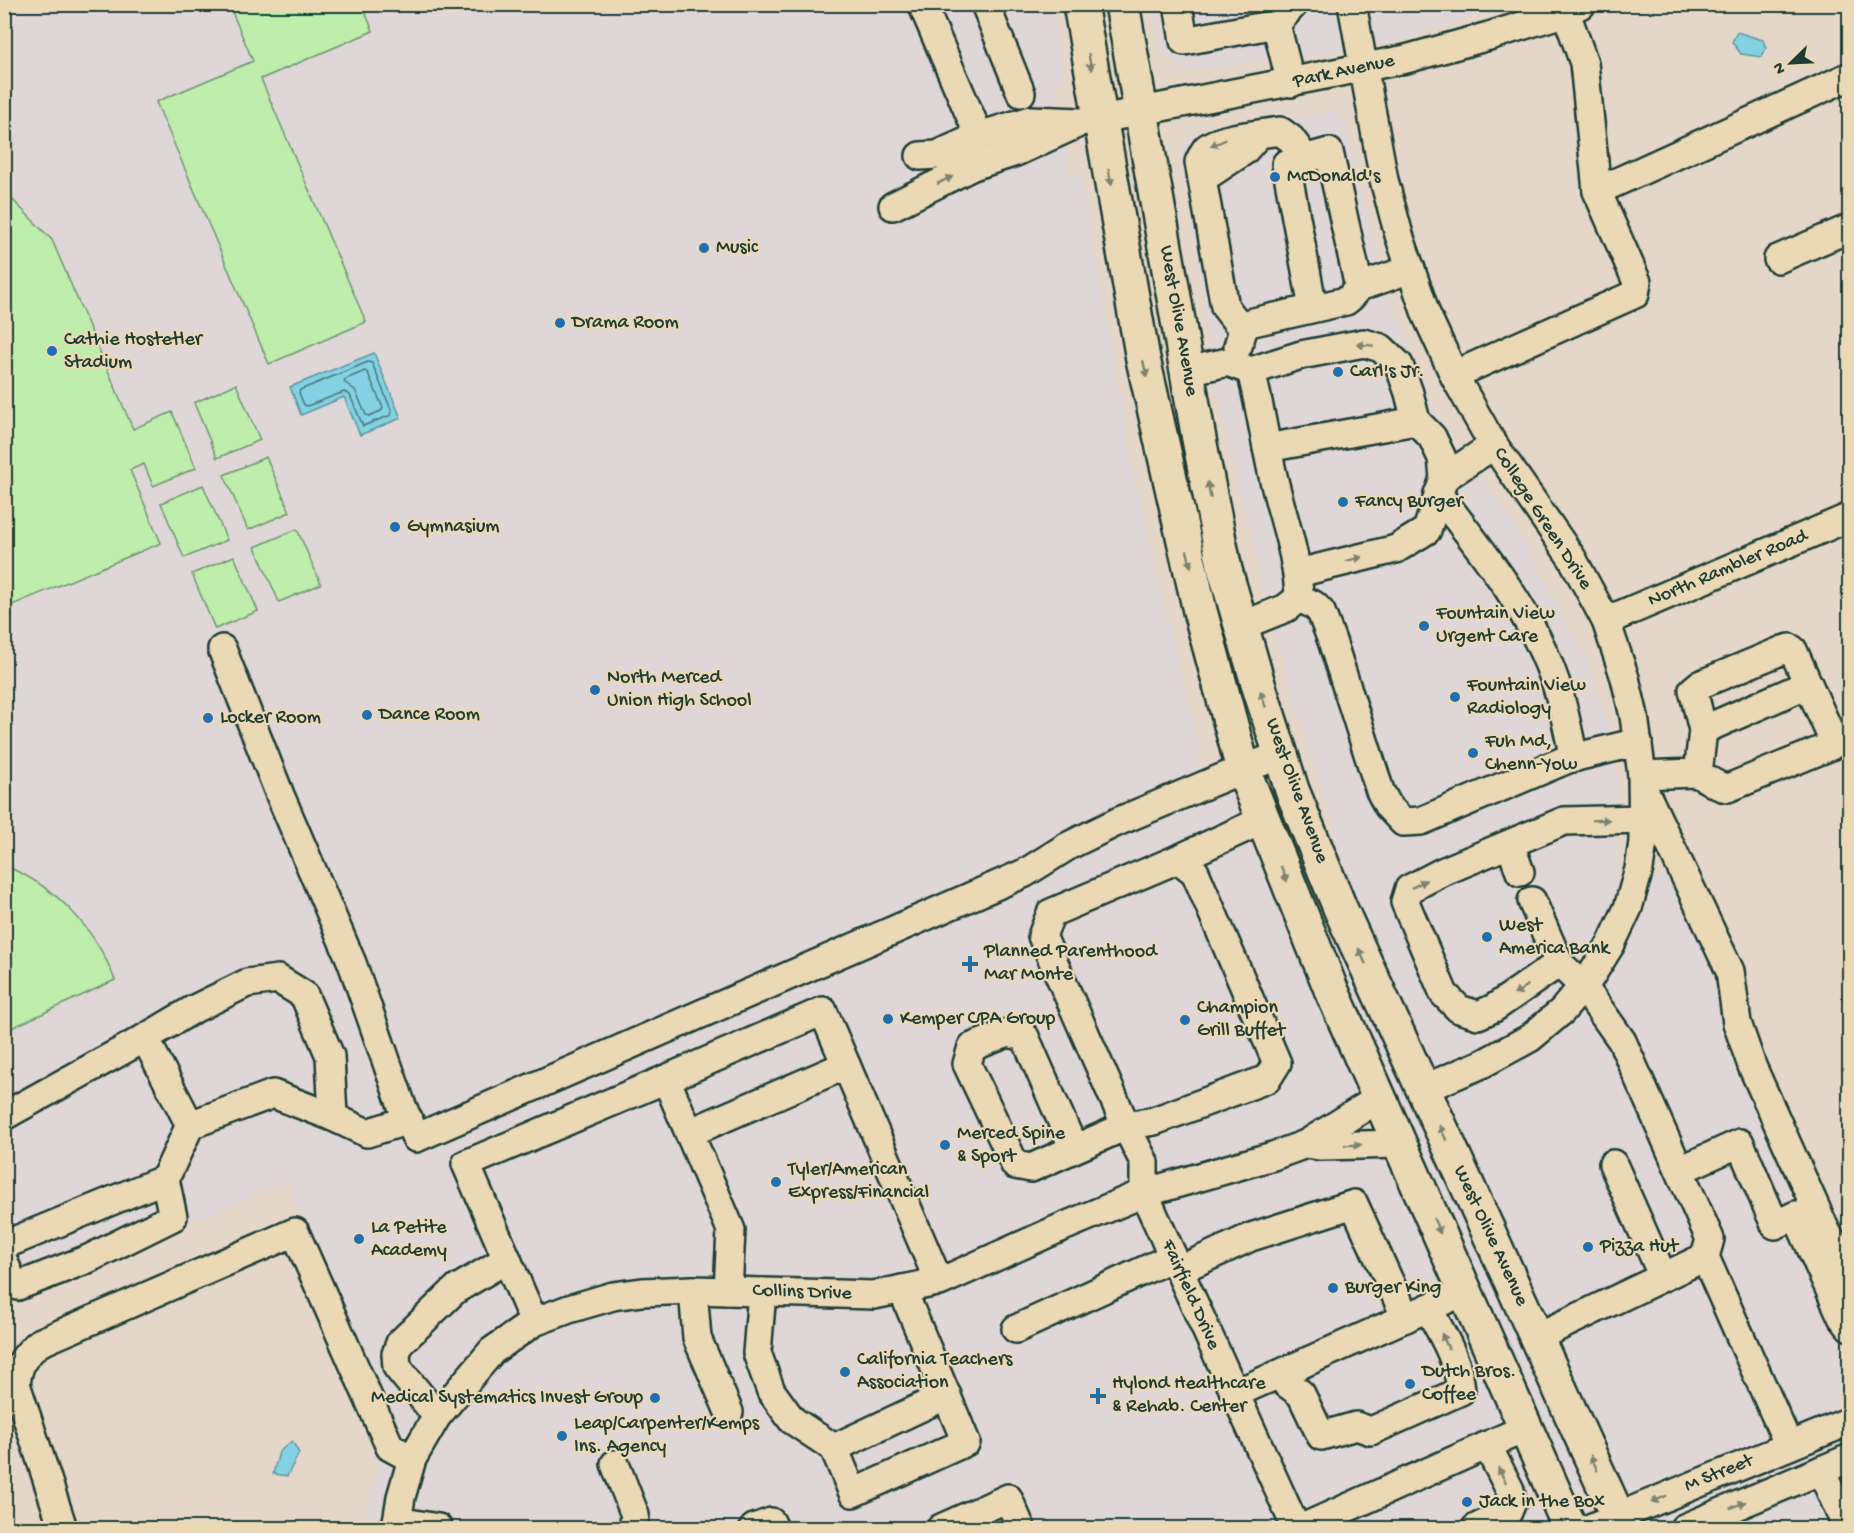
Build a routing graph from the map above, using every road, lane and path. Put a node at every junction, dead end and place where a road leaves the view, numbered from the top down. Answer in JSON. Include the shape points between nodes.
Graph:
{"nodes":[{"id":1,"x":922,"y":4,"type":"edge"},
{"id":2,"x":985,"y":4,"type":"edge"},
{"id":3,"x":1080,"y":4,"type":"edge"},
{"id":4,"x":1122,"y":4,"type":"edge"},
{"id":5,"x":1178,"y":4,"type":"edge"},
{"id":6,"x":1352,"y":4,"type":"edge"},
{"id":7,"x":1570,"y":7,"type":"edge"},
{"id":8,"x":1285,"y":14,"type":"edge"},
{"id":9,"x":1364,"y":69,"type":"junction"},
{"id":10,"x":1850,"y":76,"type":"edge"},
{"id":11,"x":1291,"y":83,"type":"junction"},
{"id":12,"x":1021,"y":93,"type":"dead end"},
{"id":13,"x":1141,"y":112,"type":"junction"},
{"id":14,"x":1090,"y":121,"type":"junction"},
{"id":15,"x":979,"y":136,"type":"junction"},
{"id":16,"x":920,"y":156,"type":"dead end"},
{"id":17,"x":1305,"y":158,"type":"junction"},
{"id":18,"x":1597,"y":191,"type":"junction"},
{"id":19,"x":893,"y":206,"type":"dead end"},
{"id":20,"x":1850,"y":228,"type":"edge"},
{"id":21,"x":1778,"y":259,"type":"dead end"},
{"id":22,"x":1411,"y":269,"type":"junction"},
{"id":23,"x":1359,"y":287,"type":"junction"},
{"id":24,"x":1313,"y":308,"type":"junction"},
{"id":25,"x":1243,"y":330,"type":"junction"},
{"id":26,"x":1242,"y":368,"type":"junction"},
{"id":27,"x":1187,"y":371,"type":"junction"},
{"id":28,"x":1454,"y":375,"type":"junction"},
{"id":29,"x":1416,"y":422,"type":"junction"},
{"id":30,"x":1494,"y":445,"type":"junction"},
{"id":31,"x":1267,"y":448,"type":"junction"},
{"id":32,"x":1441,"y":486,"type":"junction"},
{"id":33,"x":1850,"y":517,"type":"edge"},
{"id":34,"x":1299,"y":586,"type":"junction"},
{"id":35,"x":1606,"y":621,"type":"junction"},
{"id":36,"x":1241,"y":626,"type":"junction"},
{"id":37,"x":222,"y":649,"type":"dead end"},
{"id":38,"x":1808,"y":684,"type":"junction"},
{"id":39,"x":1703,"y":730,"type":"junction"},
{"id":40,"x":1638,"y":742,"type":"junction"},
{"id":41,"x":1281,"y":755,"type":"junction"},
{"id":42,"x":1574,"y":758,"type":"junction"},
{"id":43,"x":1243,"y":769,"type":"junction"},
{"id":44,"x":1698,"y":774,"type":"junction"},
{"id":45,"x":1642,"y":780,"type":"junction"},
{"id":46,"x":1643,"y":819,"type":"junction"},
{"id":47,"x":1263,"y":820,"type":"junction"},
{"id":48,"x":1510,"y":844,"type":"junction"},
{"id":49,"x":1178,"y":859,"type":"junction"},
{"id":50,"x":1520,"y":872,"type":"dead end"},
{"id":51,"x":1532,"y":901,"type":"dead end"},
{"id":52,"x":1559,"y":963,"type":"junction"},
{"id":53,"x":1583,"y":986,"type":"junction"},
{"id":54,"x":1331,"y":989,"type":"junction"},
{"id":55,"x":145,"y":1038,"type":"junction"},
{"id":56,"x":846,"y":1065,"type":"junction"},
{"id":57,"x":666,"y":1080,"type":"junction"},
{"id":58,"x":1422,"y":1089,"type":"junction"},
{"id":59,"x":1381,"y":1097,"type":"junction"},
{"id":60,"x":4,"y":1116,"type":"edge"},
{"id":61,"x":333,"y":1117,"type":"junction"},
{"id":62,"x":409,"y":1120,"type":"junction"},
{"id":63,"x":190,"y":1125,"type":"junction"},
{"id":64,"x":1126,"y":1126,"type":"junction"},
{"id":65,"x":689,"y":1133,"type":"junction"},
{"id":66,"x":1306,"y":1144,"type":"junction"},
{"id":67,"x":1401,"y":1144,"type":"junction"},
{"id":68,"x":1074,"y":1149,"type":"junction"},
{"id":69,"x":1613,"y":1164,"type":"dead end"},
{"id":70,"x":1680,"y":1170,"type":"junction"},
{"id":71,"x":165,"y":1179,"type":"junction"},
{"id":72,"x":1144,"y":1193,"type":"junction"},
{"id":73,"x":1490,"y":1235,"type":"junction"},
{"id":74,"x":4,"y":1245,"type":"edge"},
{"id":75,"x":1705,"y":1257,"type":"junction"},
{"id":76,"x":507,"y":1259,"type":"junction"},
{"id":77,"x":4,"y":1262,"type":"edge"},
{"id":78,"x":1176,"y":1264,"type":"junction"},
{"id":79,"x":1850,"y":1271,"type":"edge"},
{"id":80,"x":1663,"y":1277,"type":"junction"},
{"id":81,"x":939,"y":1282,"type":"junction"},
{"id":82,"x":902,"y":1289,"type":"junction"},
{"id":83,"x":693,"y":1290,"type":"junction"},
{"id":84,"x":728,"y":1291,"type":"junction"},
{"id":85,"x":1466,"y":1291,"type":"junction"},
{"id":86,"x":762,"y":1292,"type":"junction"},
{"id":87,"x":1417,"y":1313,"type":"junction"},
{"id":88,"x":534,"y":1322,"type":"junction"},
{"id":89,"x":1850,"y":1327,"type":"edge"},
{"id":90,"x":1016,"y":1329,"type":"dead end"},
{"id":91,"x":1537,"y":1337,"type":"junction"},
{"id":92,"x":1284,"y":1378,"type":"junction"},
{"id":93,"x":947,"y":1395,"type":"junction"},
{"id":94,"x":1234,"y":1395,"type":"junction"},
{"id":95,"x":729,"y":1412,"type":"dead end"},
{"id":96,"x":437,"y":1416,"type":"junction"},
{"id":97,"x":1850,"y":1421,"type":"edge"},
{"id":98,"x":1526,"y":1428,"type":"junction"},
{"id":99,"x":1487,"y":1445,"type":"junction"},
{"id":100,"x":1789,"y":1446,"type":"junction"},
{"id":101,"x":834,"y":1448,"type":"junction"},
{"id":102,"x":1850,"y":1458,"type":"edge"},
{"id":103,"x":412,"y":1459,"type":"junction"},
{"id":104,"x":615,"y":1464,"type":"dead end"},
{"id":105,"x":1821,"y":1470,"type":"junction"},
{"id":106,"x":1355,"y":1518,"type":"edge"},
{"id":107,"x":396,"y":1525,"type":"edge"},
{"id":108,"x":1610,"y":1525,"type":"edge"},
{"id":109,"x":63,"y":1528,"type":"edge"},
{"id":110,"x":438,"y":1528,"type":"edge"},
{"id":111,"x":633,"y":1528,"type":"edge"},
{"id":112,"x":754,"y":1528,"type":"edge"},
{"id":113,"x":774,"y":1528,"type":"edge"},
{"id":114,"x":941,"y":1528,"type":"edge"},
{"id":115,"x":1021,"y":1528,"type":"edge"},
{"id":116,"x":1296,"y":1528,"type":"edge"},
{"id":117,"x":1302,"y":1528,"type":"edge"},
{"id":118,"x":1476,"y":1528,"type":"edge"},
{"id":119,"x":1570,"y":1528,"type":"edge"},
{"id":120,"x":1684,"y":1528,"type":"edge"},
{"id":121,"x":1847,"y":1528,"type":"edge"}],
"edges":[{"from":1,"to":15,"type":"street"},
{"from":2,"to":12,"type":"street"},
{"from":3,"to":14,"type":"main road","name":"West Olive Avenue","one_way":true},
{"from":4,"to":13,"type":"main road","name":"West Olive Avenue"},
{"from":5,"to":8,"type":"street","via":[[1184,41]]},
{"from":6,"to":9,"type":"street","name":"College Green Drive"},
{"from":7,"to":9,"type":"street","name":"Park Avenue","via":[[1489,36]]},
{"from":7,"to":18,"type":"street","via":[[1584,63]]},
{"from":8,"to":11,"type":"street"},
{"from":9,"to":11,"type":"street","name":"Park Avenue"},
{"from":9,"to":22,"type":"street","name":"College Green Drive","via":[[1384,180]]},
{"from":10,"to":18,"type":"street"},
{"from":11,"to":13,"type":"street","name":"Park Avenue"},
{"from":13,"to":14,"type":"street","name":"Park Avenue"},
{"from":13,"to":27,"type":"main road","name":"West Olive Avenue"},
{"from":14,"to":15,"type":"street","via":[[1031,120]]},
{"from":19,"to":14,"type":"street","one_way":true,"via":[[973,166]]},
{"from":14,"to":43,"type":"main road","name":"West Olive Avenue","one_way":true,"via":[[1200,611]]},
{"from":15,"to":16,"type":"street","via":[[937,155]]},
{"from":17,"to":23,"type":"street","via":[[1329,152]]},
{"from":17,"to":24,"type":"street","via":[[1286,164]]},
{"from":17,"to":25,"type":"street","one_way":true,"via":[[1280,131],[1229,139],[1206,149],[1199,162],[1225,308]]},
{"from":18,"to":28,"type":"street","via":[[1637,282],[1635,294]]},
{"from":20,"to":21,"type":"street"},
{"from":22,"to":23,"type":"street"},
{"from":22,"to":28,"type":"street","name":"College Green Drive","via":[[1426,314]]},
{"from":23,"to":24,"type":"street","via":[[1346,301]]},
{"from":24,"to":25,"type":"street","via":[[1249,323]]},
{"from":25,"to":26,"type":"street"},
{"from":26,"to":27,"type":"street","via":[[1228,362]]},
{"from":29,"to":26,"type":"street","one_way":true,"via":[[1399,365],[1380,348],[1364,343]]},
{"from":26,"to":31,"type":"street"},
{"from":36,"to":27,"type":"main road","name":"West Olive Avenue","one_way":true,"via":[[1226,570]]},
{"from":28,"to":30,"type":"street","name":"College Green Drive"},
{"from":29,"to":31,"type":"street"},
{"from":29,"to":32,"type":"street","via":[[1432,437],[1442,458]]},
{"from":30,"to":32,"type":"street"},
{"from":30,"to":35,"type":"street","name":"College Green Drive","via":[[1572,558]]},
{"from":31,"to":34,"type":"street"},
{"from":34,"to":32,"type":"street","one_way":true,"via":[[1396,549],[1427,530]]},
{"from":32,"to":42,"type":"street","via":[[1543,650],[1556,683]]},
{"from":33,"to":35,"type":"street","name":"North Rambler Road"},
{"from":34,"to":36,"type":"street","via":[[1286,608]]},
{"from":34,"to":42,"type":"street","via":[[1321,612],[1380,791],[1403,822],[1422,821]]},
{"from":35,"to":40,"type":"street","name":"College Green Drive","via":[[1625,678]]},
{"from":41,"to":36,"type":"main road","name":"West Olive Avenue","one_way":true},
{"from":37,"to":62,"type":"street","via":[[352,963]]},
{"from":38,"to":39,"type":"street"},
{"from":38,"to":39,"type":"street","via":[[1790,648],[1699,685],[1693,690]]},
{"from":38,"to":44,"type":"street","via":[[1833,740],[1831,746],[1728,788]]},
{"from":39,"to":44,"type":"street"},
{"from":40,"to":42,"type":"street"},
{"from":40,"to":45,"type":"street","name":"College Green Drive"},
{"from":41,"to":43,"type":"street"},
{"from":58,"to":41,"type":"main road","name":"West Olive Avenue","one_way":true,"via":[[1340,908]]},
{"from":43,"to":47,"type":"main road","name":"West Olive Avenue"},
{"from":43,"to":62,"type":"street","via":[[1107,827],[1025,873],[416,1138]]},
{"from":44,"to":45,"type":"street"},
{"from":45,"to":46,"type":"street","name":"College Green Drive"},
{"from":45,"to":79,"type":"street","via":[[1730,971],[1737,1023],[1752,1066],[1826,1231]]},
{"from":48,"to":46,"type":"street","one_way":true,"via":[[1564,821]]},
{"from":46,"to":53,"type":"street","name":"College Green Drive","via":[[1639,869],[1628,908],[1611,944]]},
{"from":47,"to":49,"type":"street"},
{"from":47,"to":54,"type":"main road","name":"West Olive Avenue","one_way":true},
{"from":48,"to":50,"type":"street"},
{"from":52,"to":48,"type":"street","one_way":true,"via":[[1494,1008],[1478,1015],[1459,1009],[1444,994],[1405,902],[1409,889]]},
{"from":49,"to":64,"type":"street","via":[[1051,913],[1042,936]]},
{"from":49,"to":64,"type":"street","via":[[1194,872],[1277,1063],[1267,1079],[1154,1121]]},
{"from":51,"to":52,"type":"street"},
{"from":52,"to":53,"type":"street"},
{"from":53,"to":58,"type":"street","name":"College Green Drive","via":[[1562,1011],[1530,1038],[1482,1064]]},
{"from":53,"to":70,"type":"street","via":[[1622,1041]]},
{"from":54,"to":58,"type":"main road","via":[[1354,1006],[1365,1021],[1391,1076]]},
{"from":54,"to":59,"type":"main road","name":"West Olive Avenue"},
{"from":55,"to":60,"type":"street"},
{"from":55,"to":61,"type":"street","via":[[247,983],[278,979],[304,994],[330,1056]]},
{"from":55,"to":63,"type":"street"},
{"from":56,"to":57,"type":"street","via":[[823,1011]]},
{"from":56,"to":65,"type":"street"},
{"from":56,"to":81,"type":"street"},
{"from":57,"to":65,"type":"street"},
{"from":57,"to":76,"type":"street","via":[[466,1164]]},
{"from":73,"to":58,"type":"main road","name":"West Olive Avenue","one_way":true},
{"from":59,"to":66,"type":"street","name":"Collins Drive"},
{"from":59,"to":67,"type":"main road","name":"West Olive Avenue"},
{"from":59,"to":73,"type":"main road","via":[[1420,1142],[1457,1209]]},
{"from":61,"to":62,"type":"street","via":[[367,1133]]},
{"from":61,"to":63,"type":"street","via":[[273,1094]]},
{"from":63,"to":71,"type":"street"},
{"from":64,"to":68,"type":"street"},
{"from":64,"to":72,"type":"street","via":[[1144,1162]]},
{"from":65,"to":84,"type":"street","via":[[732,1230]]},
{"from":66,"to":67,"type":"street","name":"Collins Drive","one_way":true},
{"from":66,"to":72,"type":"street","name":"Collins Drive"},
{"from":67,"to":85,"type":"main road","name":"West Olive Avenue","one_way":true},
{"from":68,"to":68,"type":"street","via":[[1031,1168],[1015,1165],[967,1064],[972,1047],[1008,1033],[1025,1037]]},
{"from":69,"to":80,"type":"street"},
{"from":70,"to":75,"type":"street","via":[[1710,1239]]},
{"from":70,"to":89,"type":"street","via":[[1740,1143],[1775,1225],[1796,1215]]},
{"from":71,"to":74,"type":"street"},
{"from":71,"to":77,"type":"street","via":[[173,1217],[87,1259],[18,1286]]},
{"from":72,"to":78,"type":"street","name":"Fairfield Drive"},
{"from":72,"to":81,"type":"street","name":"Collins Drive"},
{"from":73,"to":91,"type":"main road","name":"West Olive Avenue"},
{"from":75,"to":80,"type":"street"},
{"from":75,"to":100,"type":"street"},
{"from":76,"to":88,"type":"street"},
{"from":76,"to":96,"type":"street","via":[[455,1290],[400,1343],[397,1367]]},
{"from":78,"to":87,"type":"street","via":[[1354,1204]]},
{"from":78,"to":90,"type":"street"},
{"from":78,"to":94,"type":"street","name":"Fairfield Drive"},
{"from":80,"to":91,"type":"street"},
{"from":81,"to":82,"type":"street","name":"Collins Drive"},
{"from":82,"to":86,"type":"street","name":"Collins Drive","via":[[874,1295]]},
{"from":82,"to":93,"type":"street"},
{"from":83,"to":84,"type":"street","name":"Collins Drive"},
{"from":83,"to":88,"type":"street","name":"Collins Drive","via":[[613,1296]]},
{"from":83,"to":95,"type":"street","via":[[697,1338]]},
{"from":84,"to":86,"type":"street","name":"Collins Drive"},
{"from":85,"to":87,"type":"street"},
{"from":85,"to":98,"type":"main road","name":"West Olive Avenue"},
{"from":86,"to":101,"type":"street","via":[[757,1353],[771,1391],[792,1420]]},
{"from":87,"to":92,"type":"street"},
{"from":92,"to":87,"type":"street","one_way":true,"via":[[1285,1397],[1309,1450],[1317,1455],[1342,1448],[1461,1391],[1445,1339]]},
{"from":88,"to":96,"type":"street","name":"Collins Drive","via":[[492,1351]]},
{"from":108,"to":91,"type":"main road","name":"West Olive Avenue","one_way":true},
{"from":92,"to":94,"type":"street"},
{"from":93,"to":101,"type":"street"},
{"from":93,"to":101,"type":"street","via":[[966,1442],[853,1493]]},
{"from":94,"to":116,"type":"street","name":"Fairfield Drive"},
{"from":96,"to":103,"type":"street","name":"Collins Drive"},
{"from":97,"to":100,"type":"street","name":"M Street"},
{"from":98,"to":99,"type":"street"},
{"from":98,"to":119,"type":"main road","name":"West Olive Avenue"},
{"from":99,"to":106,"type":"street"},
{"from":118,"to":99,"type":"street","one_way":true,"via":[[1508,1512],[1512,1502]]},
{"from":100,"to":108,"type":"street","name":"M Street","one_way":true},
{"from":102,"to":105,"type":"street","name":"M Street"},
{"from":103,"to":107,"type":"street","name":"Collins Drive"},
{"from":103,"to":109,"type":"street","via":[[390,1447],[295,1232],[39,1343],[25,1355],[16,1384]]},
{"from":104,"to":111,"type":"street","via":[[635,1515]]},
{"from":120,"to":105,"type":"street","name":"M Street","one_way":true},
{"from":105,"to":121,"type":"street"},
{"from":106,"to":117,"type":"street"},
{"from":107,"to":110,"type":"street"},
{"from":112,"to":113,"type":"street","via":[[771,1522]]},
{"from":114,"to":115,"type":"street","via":[[1008,1498]]}]}
